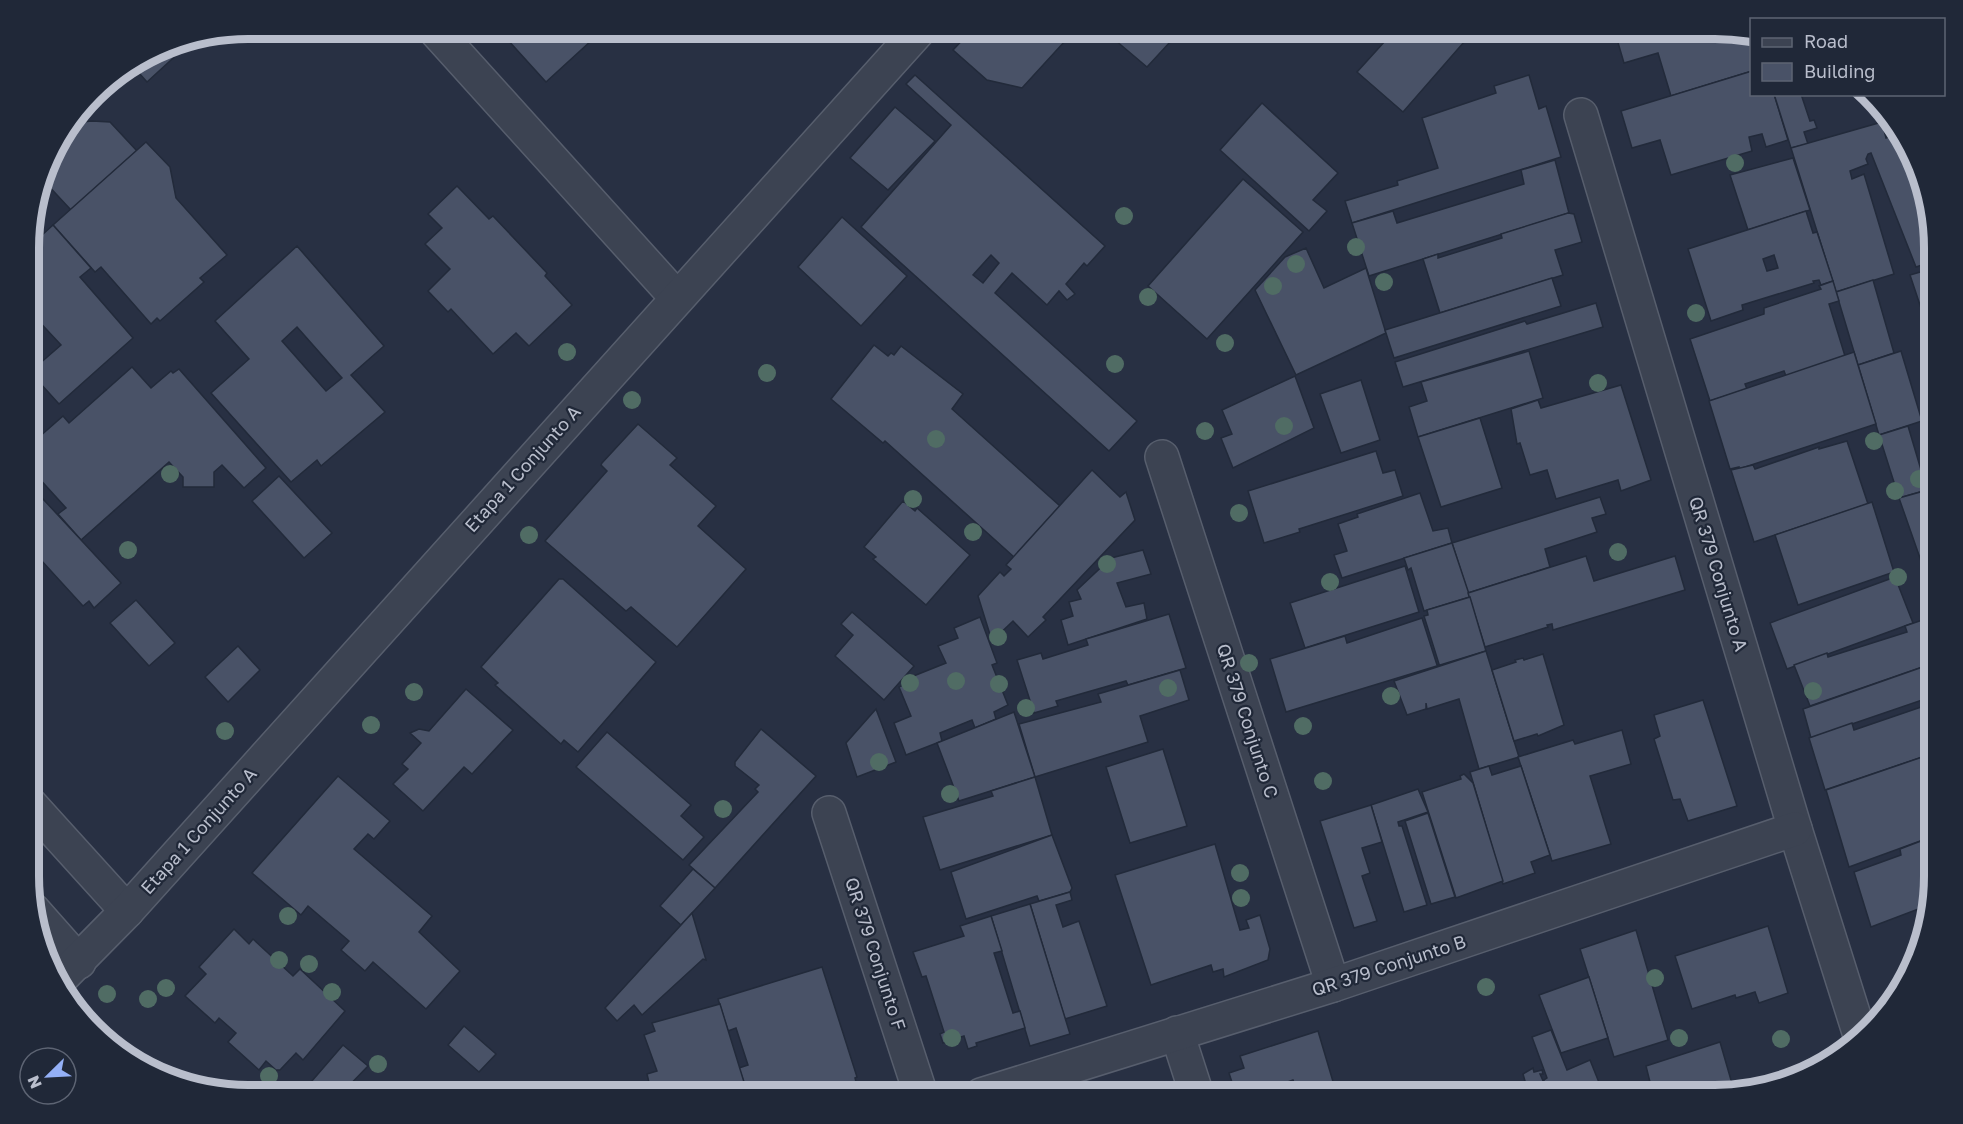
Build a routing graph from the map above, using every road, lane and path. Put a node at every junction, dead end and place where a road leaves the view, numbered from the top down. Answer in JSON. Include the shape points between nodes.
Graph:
{"nodes":[{"id":1,"x":444,"y":39,"type":"edge"},
{"id":2,"x":910,"y":39,"type":"edge"},
{"id":3,"x":1581,"y":115,"type":"dead end"},
{"id":4,"x":677,"y":298,"type":"junction"},
{"id":5,"x":1162,"y":457,"type":"dead end"},
{"id":6,"x":829,"y":813,"type":"dead end"},
{"id":7,"x":39,"y":814,"type":"edge"},
{"id":8,"x":1795,"y":829,"type":"junction"},
{"id":9,"x":127,"y":911,"type":"junction"},
{"id":10,"x":48,"y":935,"type":"edge"},
{"id":11,"x":69,"y":971,"type":"edge"},
{"id":12,"x":1333,"y":985,"type":"junction"},
{"id":13,"x":1858,"y":1029,"type":"edge"},
{"id":14,"x":1177,"y":1033,"type":"junction"},
{"id":15,"x":918,"y":1085,"type":"edge"},
{"id":16,"x":1013,"y":1085,"type":"edge"},
{"id":17,"x":1194,"y":1085,"type":"edge"}],
"edges":[{"from":1,"to":4,"type":"street"},
{"from":2,"to":4,"type":"street","name":"Etapa 1 Conjunto A"},
{"from":3,"to":8,"type":"street","name":"QR 379 Conjunto A"},
{"from":4,"to":9,"type":"street","name":"Etapa 1 Conjunto A"},
{"from":5,"to":12,"type":"street","name":"QR 379 Conjunto C"},
{"from":6,"to":15,"type":"street","name":"QR 379 Conjunto F"},
{"from":7,"to":9,"type":"street"},
{"from":8,"to":12,"type":"street","name":"QR 379 Conjunto B"},
{"from":8,"to":13,"type":"street","name":"QR 379 Conjunto A"},
{"from":9,"to":11,"type":"street","name":"Etapa 1 Conjunto A"},
{"from":10,"to":11,"type":"street"},
{"from":12,"to":14,"type":"street","name":"QR 379 Conjunto B"},
{"from":14,"to":16,"type":"street","name":"QR 379 Conjunto B"},
{"from":14,"to":17,"type":"street"}]}
